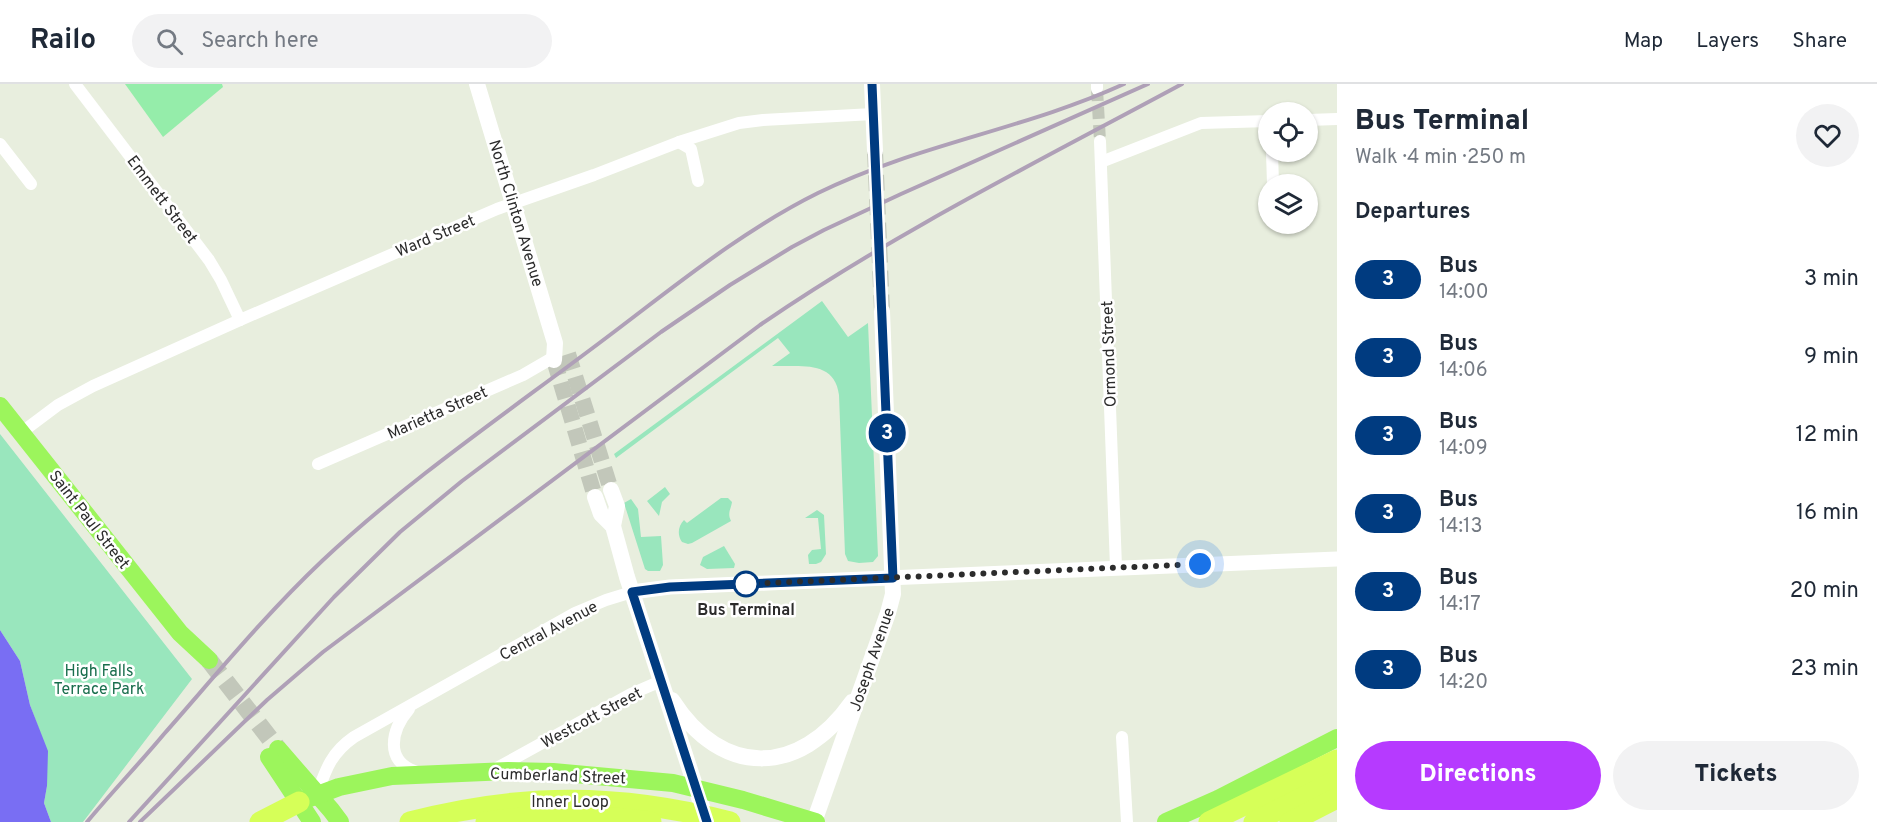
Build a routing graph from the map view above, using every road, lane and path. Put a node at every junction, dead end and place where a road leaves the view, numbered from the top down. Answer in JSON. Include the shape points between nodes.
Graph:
{"nodes":[{"id":1,"x":75,"y":84,"type":"edge"},
{"id":2,"x":477,"y":84,"type":"edge"},
{"id":3,"x":872,"y":84,"type":"edge"},
{"id":4,"x":873,"y":114,"type":"junction"},
{"id":5,"x":1337,"y":119,"type":"edge"},
{"id":6,"x":1318,"y":120,"type":"edge"},
{"id":7,"x":1258,"y":121,"type":"edge"},
{"id":8,"x":1100,"y":141,"type":"tunnel mouth"},
{"id":9,"x":679,"y":142,"type":"junction"},
{"id":10,"x":0,"y":144,"type":"edge"},
{"id":11,"x":875,"y":152,"type":"tunnel mouth"},
{"id":12,"x":1101,"y":162,"type":"junction"},
{"id":13,"x":698,"y":181,"type":"dead end"},
{"id":14,"x":31,"y":184,"type":"dead end"},
{"id":15,"x":514,"y":203,"type":"junction"},
{"id":16,"x":882,"y":311,"type":"tunnel mouth"},
{"id":17,"x":240,"y":320,"type":"junction"},
{"id":18,"x":558,"y":354,"type":"joint"},
{"id":19,"x":0,"y":406,"type":"edge"},
{"id":20,"x":22,"y":432,"type":"junction"},
{"id":21,"x":318,"y":464,"type":"dead end"},
{"id":22,"x":611,"y":490,"type":"tunnel mouth"},
{"id":23,"x":596,"y":497,"type":"tunnel mouth"},
{"id":24,"x":613,"y":526,"type":"junction"},
{"id":25,"x":1337,"y":559,"type":"edge"},
{"id":26,"x":1116,"y":567,"type":"junction"},
{"id":27,"x":893,"y":578,"type":"junction"},
{"id":28,"x":632,"y":592,"type":"junction"},
{"id":29,"x":205,"y":665,"type":"tunnel mouth"},
{"id":30,"x":661,"y":681,"type":"junction"},
{"id":31,"x":864,"y":681,"type":"junction"},
{"id":32,"x":417,"y":702,"type":"junction"},
{"id":33,"x":1122,"y":737,"type":"dead end"},
{"id":34,"x":1337,"y":738,"type":"edge"},
{"id":35,"x":273,"y":753,"type":"tunnel mouth"},
{"id":36,"x":1337,"y":760,"type":"edge"},
{"id":37,"x":490,"y":772,"type":"junction"},
{"id":38,"x":427,"y":774,"type":"junction"},
{"id":39,"x":1337,"y":780,"type":"edge"},
{"id":40,"x":697,"y":794,"type":"junction"},
{"id":41,"x":308,"y":798,"type":"junction"},
{"id":42,"x":1337,"y":799,"type":"edge"},
{"id":43,"x":338,"y":819,"type":"edge"},
{"id":44,"x":260,"y":822,"type":"edge"},
{"id":45,"x":312,"y":822,"type":"edge"},
{"id":46,"x":410,"y":822,"type":"edge"},
{"id":47,"x":486,"y":822,"type":"edge"},
{"id":48,"x":651,"y":822,"type":"edge"},
{"id":49,"x":707,"y":822,"type":"edge"},
{"id":50,"x":730,"y":822,"type":"edge"},
{"id":51,"x":815,"y":822,"type":"edge"},
{"id":52,"x":1127,"y":822,"type":"edge"},
{"id":53,"x":1166,"y":822,"type":"edge"},
{"id":54,"x":1209,"y":822,"type":"edge"},
{"id":55,"x":1254,"y":822,"type":"edge"},
{"id":56,"x":1290,"y":822,"type":"edge"},
{"id":57,"x":1299,"y":822,"type":"edge"}],
"edges":[{"from":1,"to":17,"type":"street","name":"Emmett Street","via":[[209,260]]},
{"from":2,"to":15,"type":"main road","name":"North Clinton Avenue"},
{"from":3,"to":4,"type":"main road"},
{"from":4,"to":9,"type":"street","name":"Ward Street","via":[[739,123]]},
{"from":4,"to":11,"type":"main road"},
{"from":5,"to":6,"type":"street"},
{"from":7,"to":12,"type":"street","via":[[1201,123]]},
{"from":8,"to":12,"type":"street","name":"Ormond Street"},
{"from":9,"to":13,"type":"street","via":[[691,149]]},
{"from":9,"to":15,"type":"street","name":"Ward Street"},
{"from":10,"to":14,"type":"street"},
{"from":12,"to":26,"type":"street","name":"Ormond Street"},
{"from":15,"to":17,"type":"street","name":"Ward Street"},
{"from":15,"to":18,"type":"main road","name":"North Clinton Avenue"},
{"from":16,"to":27,"type":"main road","name":"Joseph Avenue"},
{"from":17,"to":20,"type":"street","name":"Ward Street","via":[[80,392]]},
{"from":18,"to":21,"type":"street","name":"Marietta Street","via":[[523,375]]},
{"from":19,"to":20,"type":"main road","name":"Saint Paul Street"},
{"from":20,"to":29,"type":"main road","name":"Saint Paul Street"},
{"from":22,"to":24,"type":"main road","via":[[616,506]]},
{"from":23,"to":24,"type":"main road","via":[[601,514]]},
{"from":24,"to":28,"type":"main road"},
{"from":25,"to":26,"type":"street","name":"Central Avenue"},
{"from":26,"to":27,"type":"street","name":"Central Avenue"},
{"from":27,"to":28,"type":"street","name":"Central Avenue"},
{"from":27,"to":31,"type":"main road","name":"Joseph Avenue","via":[[891,603]]},
{"from":28,"to":30,"type":"main road"},
{"from":28,"to":32,"type":"street","name":"Central Avenue","via":[[580,611]]},
{"from":30,"to":31,"type":"main road","via":[[686,719],[709,741],[737,754],[762,758],[794,752],[821,737],[846,711]]},
{"from":30,"to":37,"type":"street","name":"Westcott Street"},
{"from":30,"to":40,"type":"main road"},
{"from":31,"to":51,"type":"main road","name":"Joseph Avenue"},
{"from":32,"to":38,"type":"street","name":"Central Avenue","via":[[397,728],[394,750],[405,766]]},
{"from":32,"to":41,"type":"street","name":"Central Avenue","via":[[344,745],[330,760]]},
{"from":33,"to":52,"type":"street"},
{"from":34,"to":53,"type":"main road"},
{"from":35,"to":41,"type":"main road"},
{"from":36,"to":54,"type":"highway"},
{"from":37,"to":38,"type":"main road","name":"Cumberland Street"},
{"from":37,"to":40,"type":"main road","name":"Cumberland Street","via":[[597,775],[674,783]]},
{"from":38,"to":41,"type":"main road","name":"Cumberland Street","via":[[365,780]]},
{"from":39,"to":55,"type":"highway"},
{"from":40,"to":49,"type":"main road"},
{"from":40,"to":51,"type":"main road","name":"Cumberland Street","via":[[743,800]]},
{"from":41,"to":43,"type":"main road"},
{"from":41,"to":44,"type":"highway"},
{"from":41,"to":45,"type":"main road"},
{"from":42,"to":56,"type":"highway"},
{"from":42,"to":57,"type":"highway"},
{"from":46,"to":50,"type":"highway","name":"Inner Loop","via":[[504,803],[574,799],[654,806]]},
{"from":47,"to":48,"type":"highway","name":"Inner Loop","via":[[576,815]]}]}
